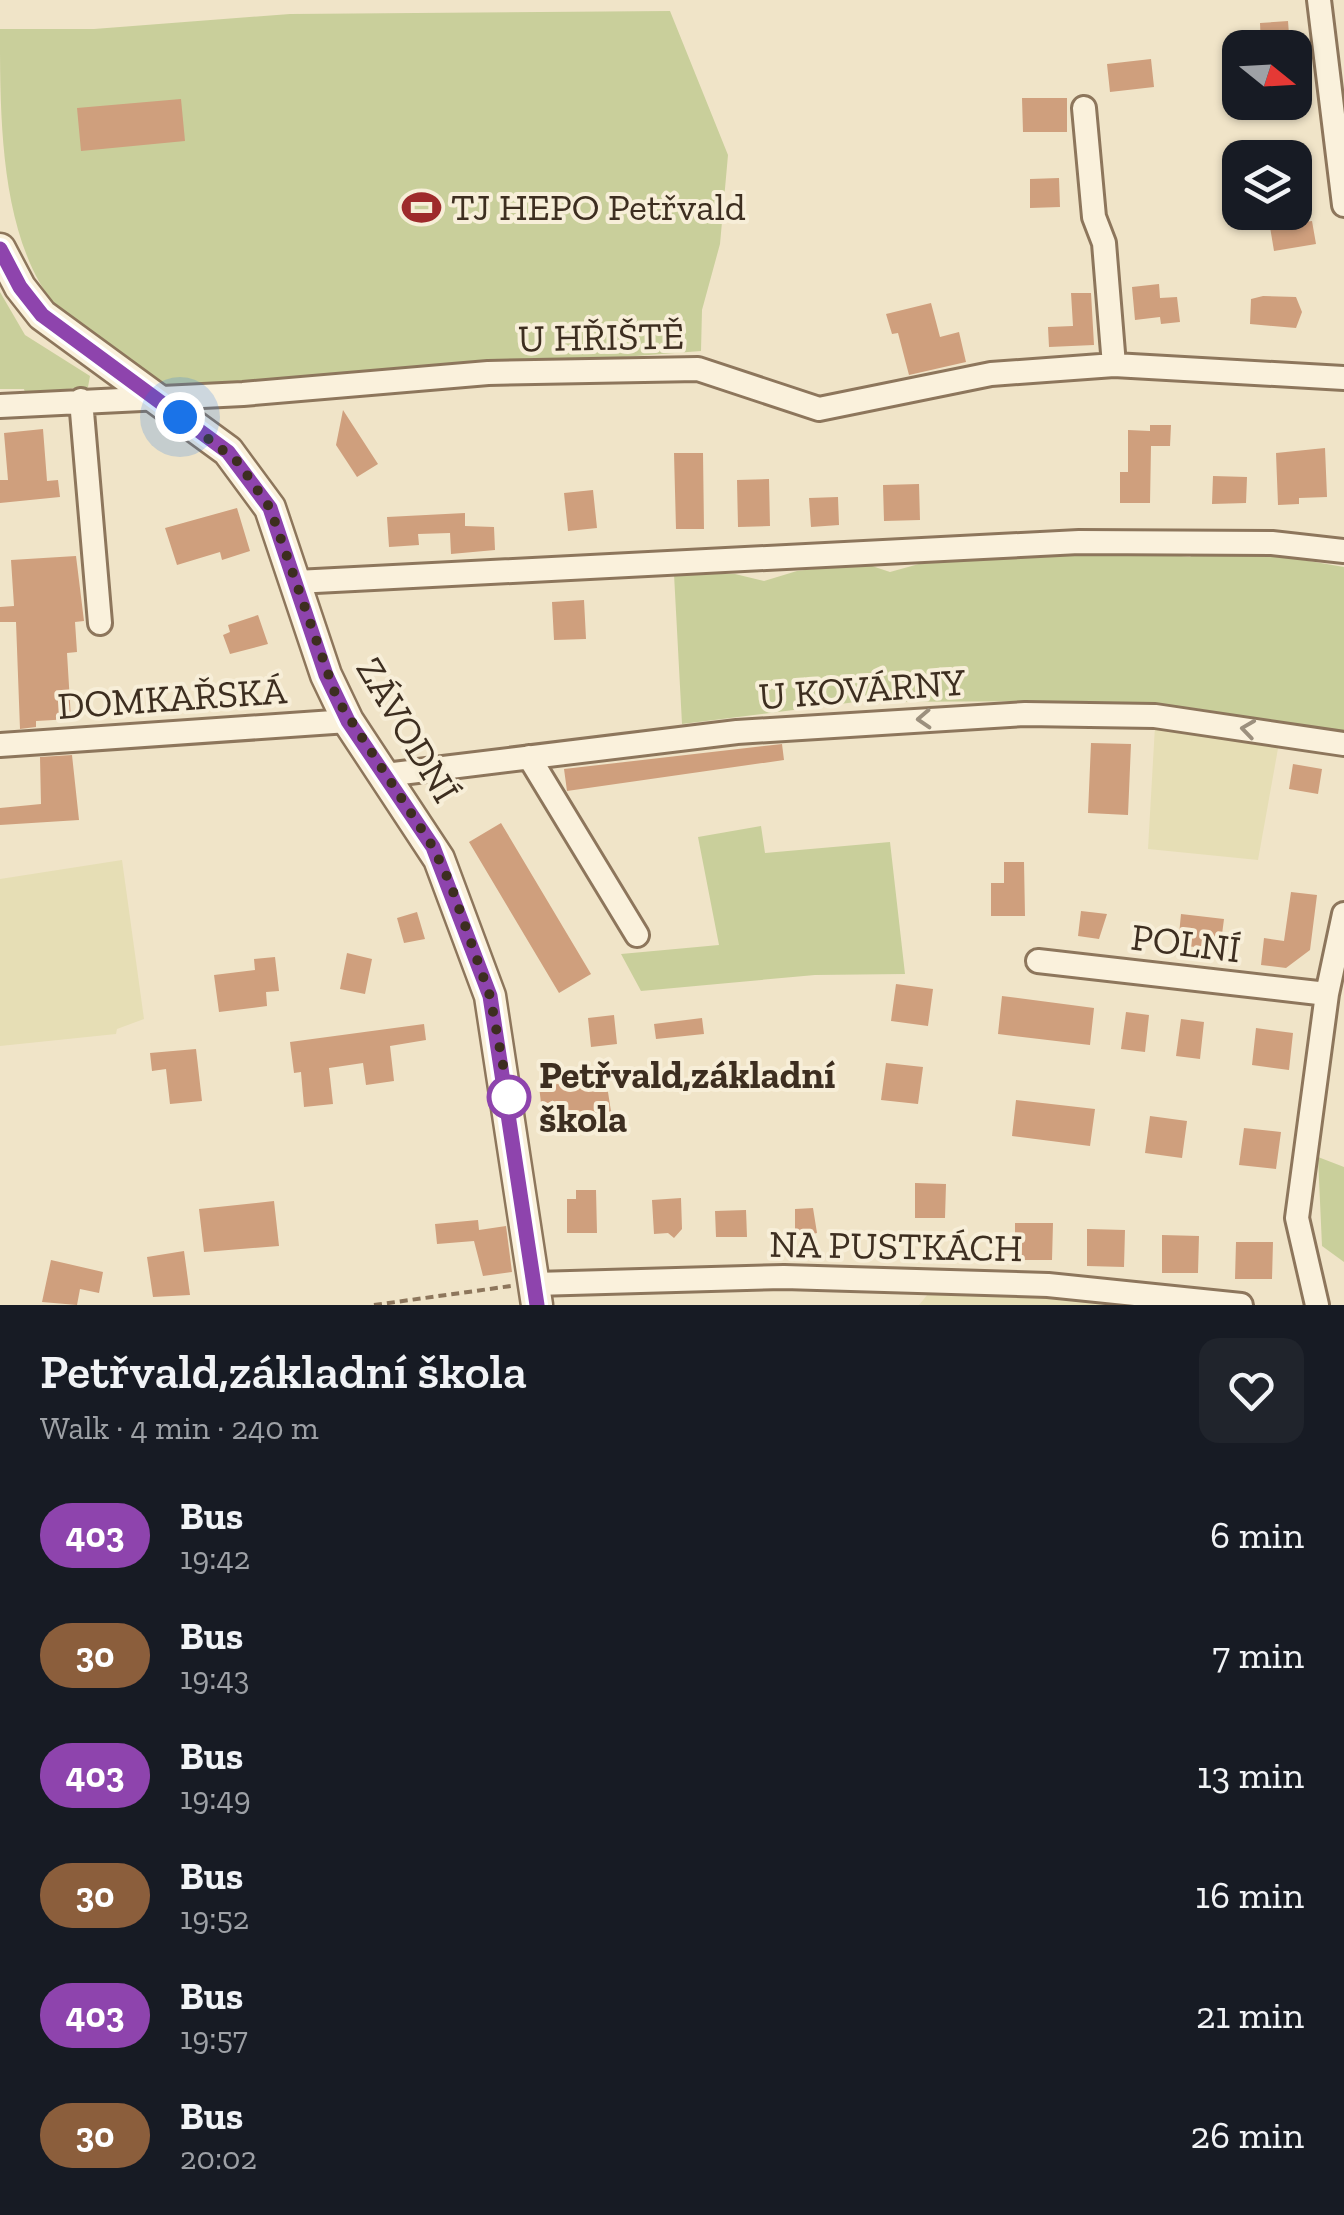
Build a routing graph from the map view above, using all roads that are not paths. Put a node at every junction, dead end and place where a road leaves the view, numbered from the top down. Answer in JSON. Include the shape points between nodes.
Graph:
{"nodes":[{"id":1,"x":1318,"y":0,"type":"edge"},
{"id":2,"x":1084,"y":108,"type":"dead end"},
{"id":3,"x":1344,"y":205,"type":"edge"},
{"id":4,"x":0,"y":249,"type":"edge"},
{"id":5,"x":1114,"y":365,"type":"junction"},
{"id":6,"x":1344,"y":378,"type":"edge"},
{"id":7,"x":149,"y":397,"type":"junction"},
{"id":8,"x":81,"y":400,"type":"junction"},
{"id":9,"x":0,"y":406,"type":"edge"},
{"id":10,"x":1344,"y":551,"type":"edge"},
{"id":11,"x":296,"y":582,"type":"junction"},
{"id":12,"x":100,"y":622,"type":"dead end"},
{"id":13,"x":348,"y":721,"type":"junction"},
{"id":14,"x":1344,"y":744,"type":"edge"},
{"id":15,"x":0,"y":745,"type":"edge"},
{"id":16,"x":529,"y":756,"type":"junction"},
{"id":17,"x":385,"y":775,"type":"junction"},
{"id":18,"x":1344,"y":914,"type":"edge"},
{"id":19,"x":637,"y":935,"type":"dead end"},
{"id":20,"x":1038,"y":961,"type":"dead end"},
{"id":21,"x":1327,"y":994,"type":"junction"},
{"id":22,"x":1334,"y":1022,"type":"edge"},
{"id":23,"x":540,"y":1291,"type":"edge"},
{"id":24,"x":1307,"y":1302,"type":"edge"},
{"id":25,"x":1240,"y":1305,"type":"edge"}],
"edges":[{"from":1,"to":3,"type":"street"},
{"from":2,"to":5,"type":"street"},
{"from":4,"to":7,"type":"street","name":"ZÁVODNÍ","via":[[42,315]]},
{"from":5,"to":6,"type":"street","name":"U HŘIŠTĚ"},
{"from":5,"to":7,"type":"street","name":"U HŘIŠTĚ","via":[[992,374],[819,409],[698,369],[488,373]]},
{"from":7,"to":8,"type":"street","name":"U HŘIŠTĚ"},
{"from":7,"to":11,"type":"street","name":"ZÁVODNÍ","via":[[210,437],[249,474],[270,508]]},
{"from":8,"to":9,"type":"street","name":"U HŘIŠTĚ"},
{"from":8,"to":12,"type":"street"},
{"from":10,"to":11,"type":"street","via":[[1272,543],[1079,542]]},
{"from":11,"to":13,"type":"street","name":"ZÁVODNÍ"},
{"from":13,"to":15,"type":"street","name":"DOMKAŘSKÁ"},
{"from":13,"to":17,"type":"street","name":"ZÁVODNÍ"},
{"from":14,"to":16,"type":"street","name":"U KOVÁRNY","one_way":true,"via":[[1155,716],[1025,714],[805,726]]},
{"from":16,"to":17,"type":"street","name":"U KOVÁRNY"},
{"from":16,"to":19,"type":"street"},
{"from":17,"to":23,"type":"street","name":"ZÁVODNÍ","via":[[439,859],[490,996]]},
{"from":18,"to":21,"type":"street"},
{"from":20,"to":21,"type":"street","name":"POLNÍ"},
{"from":21,"to":22,"type":"street"},
{"from":22,"to":24,"type":"street","via":[[1296,1218]]},
{"from":23,"to":25,"type":"street","name":"NA PUSTKÁCH","via":[[784,1277],[1048,1285]]}]}
